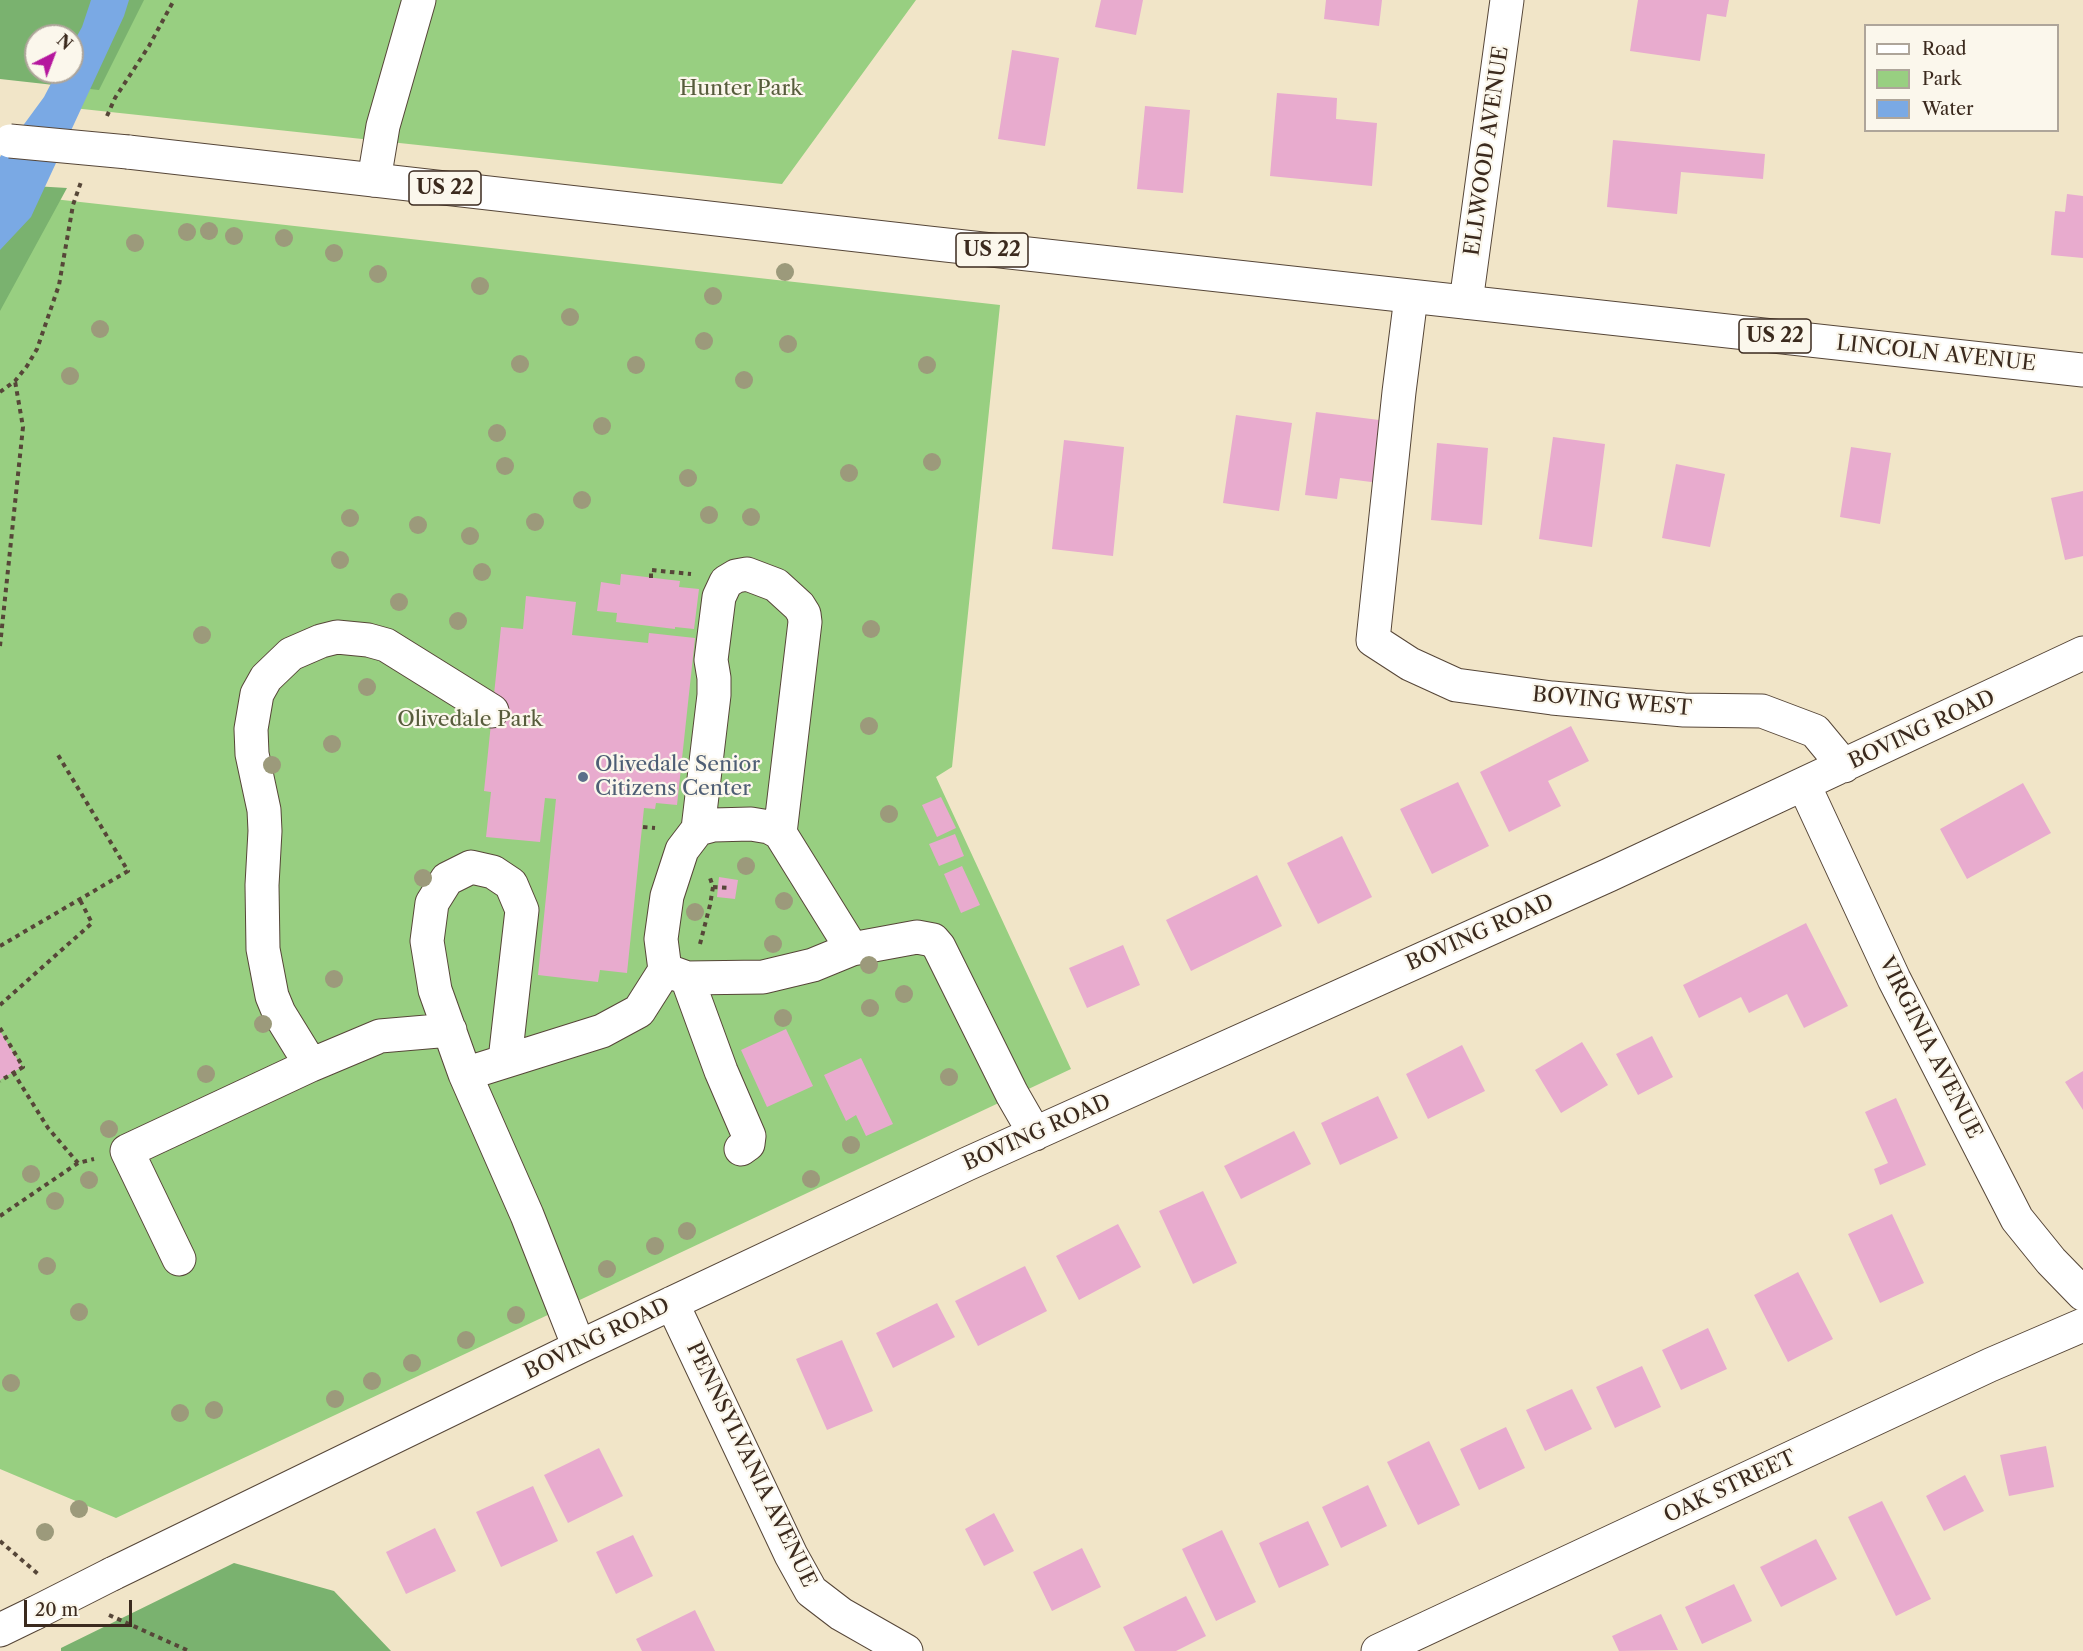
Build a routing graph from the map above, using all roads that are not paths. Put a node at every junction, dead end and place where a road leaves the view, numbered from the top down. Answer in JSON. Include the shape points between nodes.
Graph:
{"nodes":[{"id":1,"x":419,"y":0,"type":"edge"},
{"id":2,"x":1507,"y":0,"type":"edge"},
{"id":3,"x":5,"y":140,"type":"edge"},
{"id":4,"x":374,"y":180,"type":"junction"},
{"id":5,"x":1411,"y":297,"type":"junction"},
{"id":6,"x":1466,"y":302,"type":"junction"},
{"id":7,"x":2083,"y":370,"type":"edge"},
{"id":8,"x":2083,"y":653,"type":"edge"},
{"id":9,"x":492,"y":711,"type":"dead end"},
{"id":10,"x":1844,"y":766,"type":"junction"},
{"id":11,"x":1804,"y":785,"type":"junction"},
{"id":12,"x":698,"y":829,"type":"junction"},
{"id":13,"x":780,"y":833,"type":"junction"},
{"id":14,"x":852,"y":948,"type":"junction"},
{"id":15,"x":676,"y":974,"type":"junction"},
{"id":16,"x":450,"y":1030,"type":"junction"},
{"id":17,"x":505,"y":1060,"type":"junction"},
{"id":18,"x":311,"y":1065,"type":"junction"},
{"id":19,"x":465,"y":1074,"type":"junction"},
{"id":20,"x":1035,"y":1134,"type":"junction"},
{"id":21,"x":741,"y":1149,"type":"dead end"},
{"id":22,"x":179,"y":1259,"type":"dead end"},
{"id":23,"x":2083,"y":1294,"type":"edge"},
{"id":24,"x":672,"y":1303,"type":"junction"},
{"id":25,"x":2083,"y":1325,"type":"edge"},
{"id":26,"x":579,"y":1347,"type":"junction"},
{"id":27,"x":0,"y":1630,"type":"edge"},
{"id":28,"x":906,"y":1651,"type":"edge"},
{"id":29,"x":1378,"y":1651,"type":"edge"}],
"edges":[{"from":1,"to":4,"type":"street","via":[[383,126]]},
{"from":2,"to":6,"type":"street","name":"ELLWOOD AVENUE"},
{"from":3,"to":4,"type":"street","number":"US 22","bridge":true},
{"from":4,"to":5,"type":"street","number":"US 22"},
{"from":5,"to":6,"type":"street","number":"US 22"},
{"from":5,"to":10,"type":"street","name":"BOVING WEST","via":[[1373,640],[1410,664],[1456,686],[1684,710],[1762,711],[1815,731]]},
{"from":6,"to":7,"type":"street","name":"LINCOLN AVENUE","number":"US 22"},
{"from":8,"to":10,"type":"street","name":"BOVING ROAD"},
{"from":9,"to":18,"type":"street","via":[[386,645],[337,637],[291,654],[266,678],[257,694],[251,729],[264,810],[263,949],[279,1013]]},
{"from":10,"to":11,"type":"street","name":"BOVING ROAD"},
{"from":11,"to":20,"type":"street","name":"BOVING ROAD"},
{"from":11,"to":23,"type":"street","name":"VIRGINIA AVENUE","via":[[1894,979],[2018,1219]]},
{"from":12,"to":13,"type":"street","via":[[751,824]]},
{"from":12,"to":13,"type":"street","via":[[714,695],[711,655],[719,597],[726,582],[747,574],[776,585],[804,614]]},
{"from":12,"to":15,"type":"street","via":[[682,850],[667,896],[661,939]]},
{"from":13,"to":14,"type":"street"},
{"from":14,"to":15,"type":"street","via":[[813,965],[763,977]]},
{"from":14,"to":20,"type":"street","via":[[917,937],[933,940],[939,946]]},
{"from":15,"to":17,"type":"street","via":[[639,1011],[602,1031]]},
{"from":15,"to":21,"type":"street","via":[[748,1136],[748,1144]]},
{"from":16,"to":17,"type":"street","via":[[435,990],[427,941],[432,903],[447,879],[471,867],[494,872],[511,884],[522,910]]},
{"from":16,"to":18,"type":"street","via":[[380,1036]]},
{"from":16,"to":19,"type":"street"},
{"from":17,"to":19,"type":"street"},
{"from":18,"to":22,"type":"street","via":[[127,1151]]},
{"from":19,"to":26,"type":"street"},
{"from":20,"to":24,"type":"street","name":"BOVING ROAD"},
{"from":24,"to":26,"type":"street","name":"BOVING ROAD"},
{"from":24,"to":28,"type":"street","name":"PENNSYLVANIA AVENUE","via":[[811,1590],[840,1614]]},
{"from":25,"to":29,"type":"street","name":"OAK STREET"},
{"from":26,"to":27,"type":"street","name":"BOVING ROAD","bridge":true}]}
